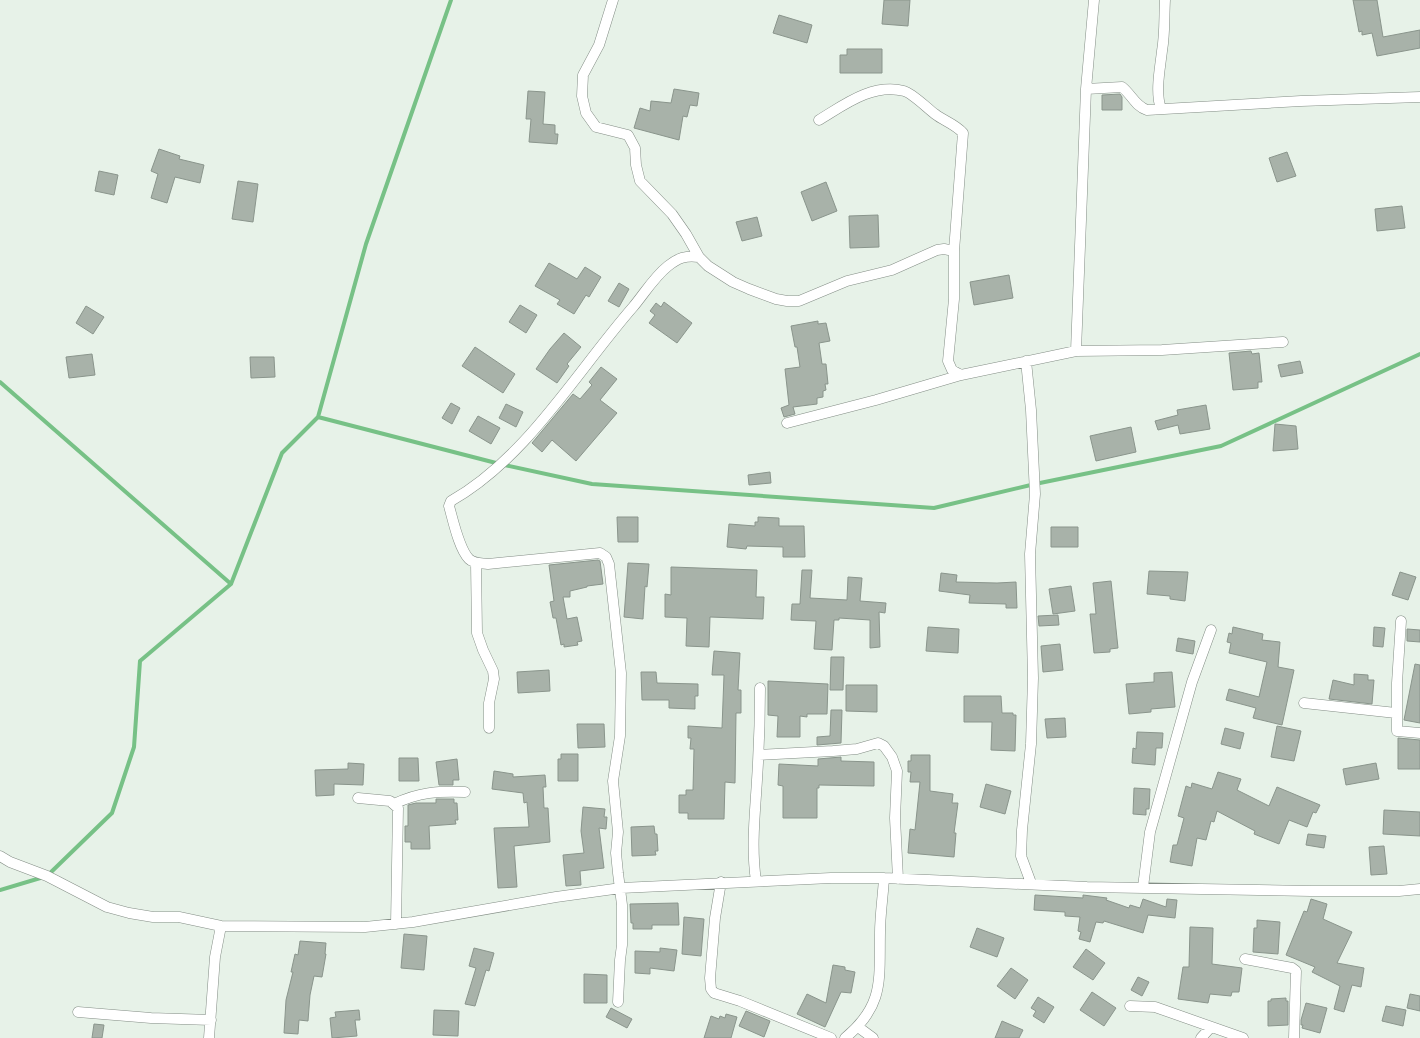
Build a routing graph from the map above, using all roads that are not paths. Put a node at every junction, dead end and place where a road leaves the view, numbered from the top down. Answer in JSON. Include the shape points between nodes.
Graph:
{"nodes":[{"id":1,"x":613,"y":0,"type":"edge"},
{"id":2,"x":1094,"y":0,"type":"edge"},
{"id":3,"x":1165,"y":0,"type":"edge"},
{"id":4,"x":1086,"y":89,"type":"junction"},
{"id":5,"x":1420,"y":96,"type":"edge"},
{"id":6,"x":1161,"y":109,"type":"junction"},
{"id":7,"x":819,"y":120,"type":"dead end"},
{"id":8,"x":954,"y":251,"type":"junction"},
{"id":9,"x":699,"y":256,"type":"junction"},
{"id":10,"x":1283,"y":342,"type":"dead end"},
{"id":11,"x":1076,"y":352,"type":"junction"},
{"id":12,"x":1026,"y":361,"type":"junction"},
{"id":13,"x":962,"y":375,"type":"junction"},
{"id":14,"x":787,"y":423,"type":"dead end"},
{"id":15,"x":476,"y":563,"type":"junction"},
{"id":16,"x":1401,"y":621,"type":"dead end"},
{"id":17,"x":1211,"y":630,"type":"dead end"},
{"id":18,"x":760,"y":688,"type":"dead end"},
{"id":19,"x":1304,"y":703,"type":"dead end"},
{"id":20,"x":1396,"y":713,"type":"junction"},
{"id":21,"x":489,"y":728,"type":"dead end"},
{"id":22,"x":1420,"y":733,"type":"edge"},
{"id":23,"x":759,"y":755,"type":"junction"},
{"id":24,"x":465,"y":792,"type":"dead end"},
{"id":25,"x":358,"y":798,"type":"dead end"},
{"id":26,"x":394,"y":804,"type":"junction"},
{"id":27,"x":0,"y":856,"type":"edge"},
{"id":28,"x":884,"y":878,"type":"junction"},
{"id":29,"x":898,"y":879,"type":"junction"},
{"id":30,"x":756,"y":881,"type":"junction"},
{"id":31,"x":721,"y":882,"type":"junction"},
{"id":32,"x":1030,"y":883,"type":"junction"},
{"id":33,"x":1143,"y":887,"type":"junction"},
{"id":34,"x":621,"y":888,"type":"junction"},
{"id":35,"x":1420,"y":889,"type":"edge"},
{"id":36,"x":396,"y":924,"type":"junction"},
{"id":37,"x":221,"y":926,"type":"junction"},
{"id":38,"x":1245,"y":959,"type":"dead end"},
{"id":39,"x":618,"y":1002,"type":"dead end"},
{"id":40,"x":1130,"y":1006,"type":"dead end"},
{"id":41,"x":78,"y":1012,"type":"dead end"},
{"id":42,"x":211,"y":1020,"type":"junction"},
{"id":43,"x":858,"y":1027,"type":"junction"},
{"id":44,"x":1211,"y":1027,"type":"junction"},
{"id":45,"x":209,"y":1038,"type":"edge"},
{"id":46,"x":830,"y":1038,"type":"edge"},
{"id":47,"x":846,"y":1038,"type":"edge"},
{"id":48,"x":873,"y":1038,"type":"edge"},
{"id":49,"x":1201,"y":1038,"type":"edge"},
{"id":50,"x":1243,"y":1038,"type":"edge"},
{"id":51,"x":1294,"y":1038,"type":"edge"}],
"edges":[{"from":1,"to":9,"type":"street","via":[[600,45],[583,75],[582,96],[586,114],[596,127],[628,135],[635,148],[640,181],[672,214]]},
{"from":2,"to":4,"type":"street"},
{"from":3,"to":6,"type":"street","via":[[1158,102]]},
{"from":4,"to":6,"type":"street","via":[[1122,87],[1140,108]]},
{"from":4,"to":11,"type":"street"},
{"from":5,"to":6,"type":"street"},
{"from":7,"to":8,"type":"street","via":[[860,95],[886,90],[905,91],[957,127],[962,133]]},
{"from":8,"to":9,"type":"street","via":[[937,250],[892,270],[787,301],[733,282]]},
{"from":8,"to":13,"type":"street","via":[[954,299],[948,361],[952,370]]},
{"from":9,"to":15,"type":"street","via":[[688,255],[667,267],[535,428],[500,464],[451,501],[462,547],[469,559]]},
{"from":10,"to":11,"type":"street"},
{"from":11,"to":12,"type":"street"},
{"from":12,"to":13,"type":"street"},
{"from":12,"to":32,"type":"street","via":[[1036,494],[1030,554],[1033,678],[1022,830],[1022,856]]},
{"from":13,"to":14,"type":"street"},
{"from":15,"to":21,"type":"street","via":[[477,633],[494,678]]},
{"from":15,"to":34,"type":"street","via":[[600,553],[606,557],[621,672],[620,736],[613,781]]},
{"from":16,"to":20,"type":"street"},
{"from":17,"to":33,"type":"street","via":[[1192,682],[1150,832]]},
{"from":18,"to":23,"type":"street"},
{"from":19,"to":20,"type":"street"},
{"from":20,"to":22,"type":"street","via":[[1398,731]]},
{"from":23,"to":29,"type":"street","via":[[857,749],[878,743],[884,746],[897,771]]},
{"from":23,"to":30,"type":"street","via":[[753,830]]},
{"from":24,"to":26,"type":"street","via":[[436,791],[409,796]]},
{"from":25,"to":26,"type":"street"},
{"from":26,"to":36,"type":"street","via":[[398,808]]},
{"from":27,"to":37,"type":"street","via":[[107,907]]},
{"from":28,"to":29,"type":"street"},
{"from":28,"to":30,"type":"street"},
{"from":28,"to":43,"type":"street","via":[[878,990],[874,1004]]},
{"from":29,"to":32,"type":"street"},
{"from":30,"to":31,"type":"street"},
{"from":31,"to":34,"type":"street"},
{"from":31,"to":46,"type":"street","via":[[715,918],[711,989],[714,993]]},
{"from":32,"to":33,"type":"street"},
{"from":33,"to":35,"type":"street","via":[[1311,891]]},
{"from":34,"to":36,"type":"street"},
{"from":34,"to":39,"type":"street","via":[[622,946]]},
{"from":36,"to":37,"type":"street","via":[[332,928]]},
{"from":37,"to":42,"type":"street","via":[[215,958]]},
{"from":38,"to":51,"type":"street","via":[[1296,971]]},
{"from":40,"to":44,"type":"street","via":[[1155,1007]]},
{"from":41,"to":42,"type":"street"},
{"from":42,"to":45,"type":"street"},
{"from":43,"to":47,"type":"street"},
{"from":43,"to":48,"type":"street"},
{"from":44,"to":49,"type":"street"},
{"from":44,"to":50,"type":"street"}]}
